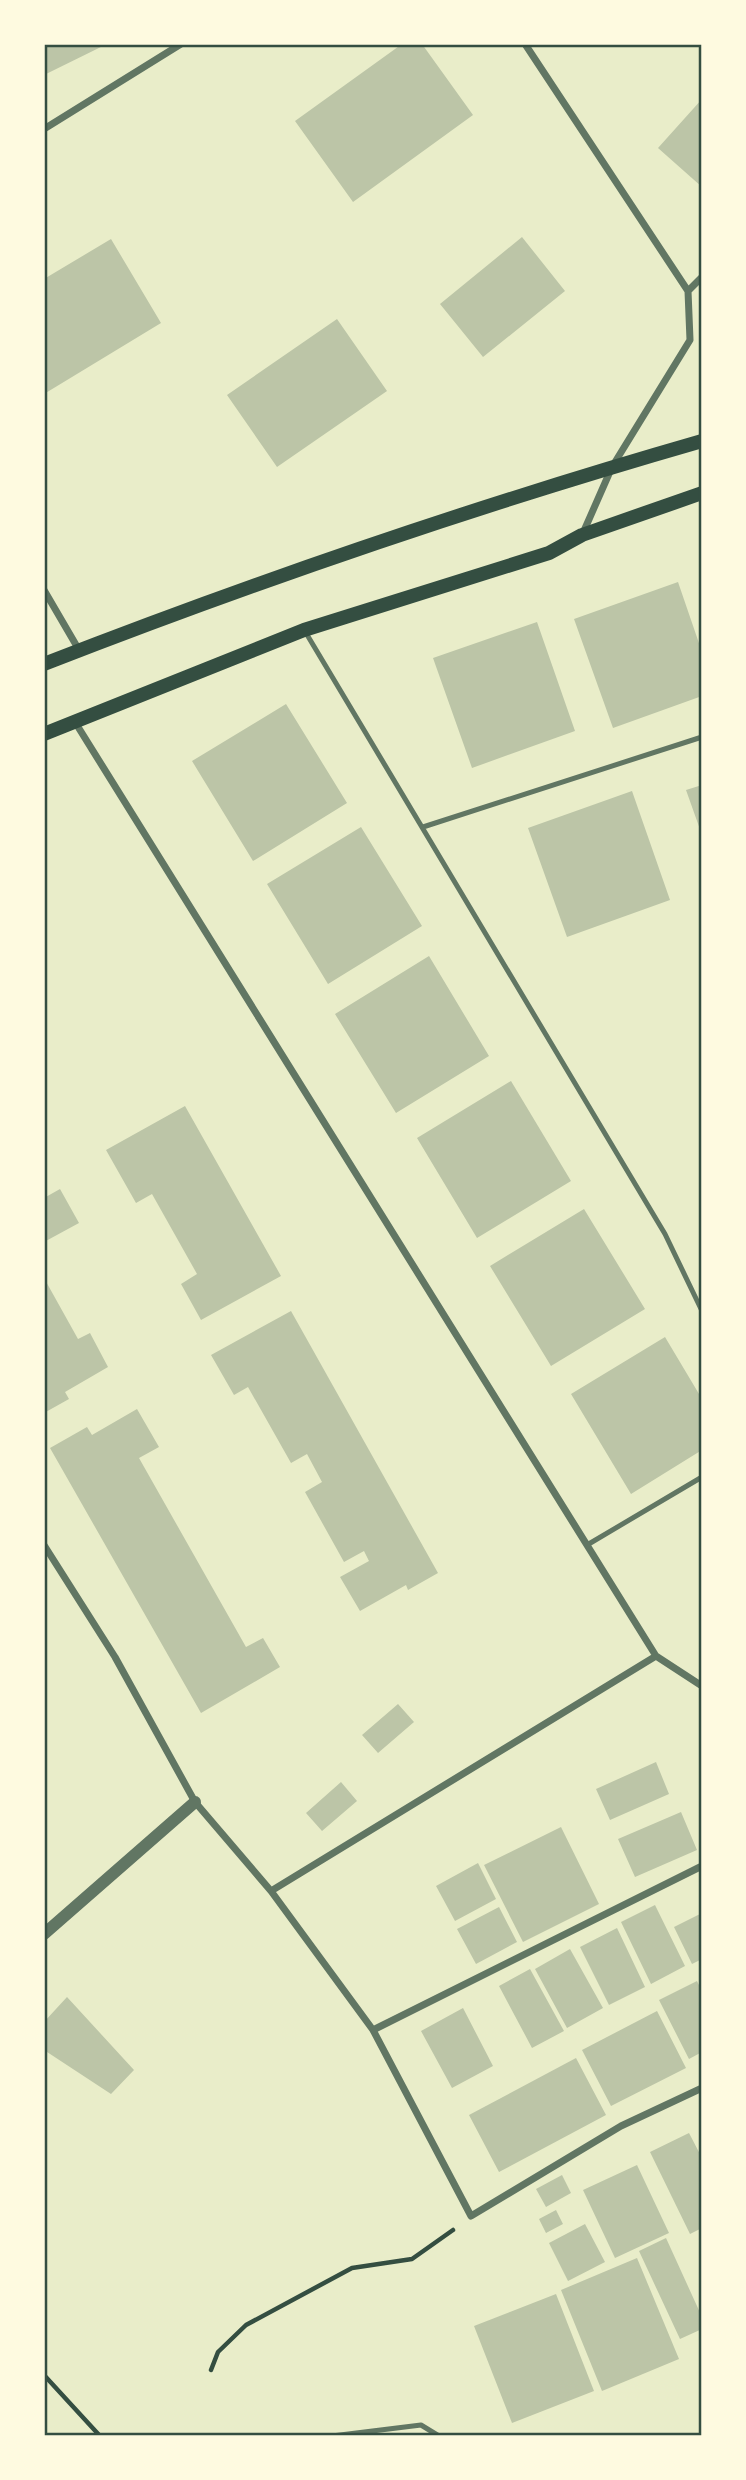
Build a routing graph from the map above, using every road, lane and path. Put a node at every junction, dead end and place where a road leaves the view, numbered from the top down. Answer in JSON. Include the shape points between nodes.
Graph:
{"nodes":[{"id":1,"x":181,"y":44,"type":"edge"},
{"id":2,"x":525,"y":44,"type":"edge"},
{"id":3,"x":44,"y":129,"type":"edge"},
{"id":4,"x":702,"y":278,"type":"edge"},
{"id":5,"x":688,"y":291,"type":"junction"},
{"id":6,"x":702,"y":441,"type":"edge"},
{"id":7,"x":612,"y":467,"type":"junction"},
{"id":8,"x":702,"y":493,"type":"edge"},
{"id":9,"x":582,"y":535,"type":"junction"},
{"id":10,"x":44,"y":590,"type":"edge"},
{"id":11,"x":304,"y":630,"type":"junction"},
{"id":12,"x":79,"y":650,"type":"junction"},
{"id":13,"x":44,"y":664,"type":"edge"},
{"id":14,"x":74,"y":722,"type":"junction"},
{"id":15,"x":44,"y":734,"type":"edge"},
{"id":16,"x":702,"y":737,"type":"edge"},
{"id":17,"x":423,"y":827,"type":"junction"},
{"id":18,"x":702,"y":1311,"type":"edge"},
{"id":19,"x":702,"y":1477,"type":"edge"},
{"id":20,"x":44,"y":1545,"type":"edge"},
{"id":21,"x":587,"y":1545,"type":"junction"},
{"id":22,"x":656,"y":1656,"type":"junction"},
{"id":23,"x":702,"y":1686,"type":"edge"},
{"id":24,"x":195,"y":1802,"type":"junction"},
{"id":25,"x":702,"y":1866,"type":"edge"},
{"id":26,"x":271,"y":1891,"type":"junction"},
{"id":27,"x":44,"y":1934,"type":"edge"},
{"id":28,"x":373,"y":2030,"type":"junction"},
{"id":29,"x":702,"y":2088,"type":"edge"},
{"id":30,"x":471,"y":2216,"type":"junction"},
{"id":31,"x":211,"y":2370,"type":"dead end"},
{"id":32,"x":44,"y":2375,"type":"edge"},
{"id":33,"x":100,"y":2436,"type":"edge"},
{"id":34,"x":332,"y":2436,"type":"edge"},
{"id":35,"x":439,"y":2436,"type":"edge"}],
"edges":[{"from":1,"to":3,"type":"street"},
{"from":2,"to":5,"type":"street"},
{"from":4,"to":5,"type":"street"},
{"from":5,"to":7,"type":"street","via":[[690,341]]},
{"from":6,"to":7,"type":"main road"},
{"from":7,"to":9,"type":"street"},
{"from":7,"to":12,"type":"main road","via":[[279,575]]},
{"from":8,"to":9,"type":"main road"},
{"from":9,"to":11,"type":"main road","via":[[549,553]]},
{"from":10,"to":12,"type":"street"},
{"from":11,"to":14,"type":"main road"},
{"from":11,"to":17,"type":"lane"},
{"from":12,"to":13,"type":"main road"},
{"from":14,"to":15,"type":"main road"},
{"from":14,"to":21,"type":"street"},
{"from":16,"to":17,"type":"lane"},
{"from":17,"to":18,"type":"lane","via":[[665,1234]]},
{"from":19,"to":21,"type":"lane"},
{"from":20,"to":24,"type":"street","via":[[115,1657]]},
{"from":21,"to":22,"type":"street"},
{"from":22,"to":23,"type":"street"},
{"from":22,"to":26,"type":"street"},
{"from":24,"to":26,"type":"street"},
{"from":24,"to":27,"type":"street"},
{"from":25,"to":28,"type":"street"},
{"from":26,"to":28,"type":"street"},
{"from":28,"to":30,"type":"street"},
{"from":29,"to":30,"type":"street","via":[[621,2126]]},
{"from":30,"to":31,"type":"path","via":[[412,2259],[352,2268],[246,2325],[218,2352]]},
{"from":32,"to":33,"type":"path"},
{"from":34,"to":35,"type":"lane","via":[[421,2425]]}]}
